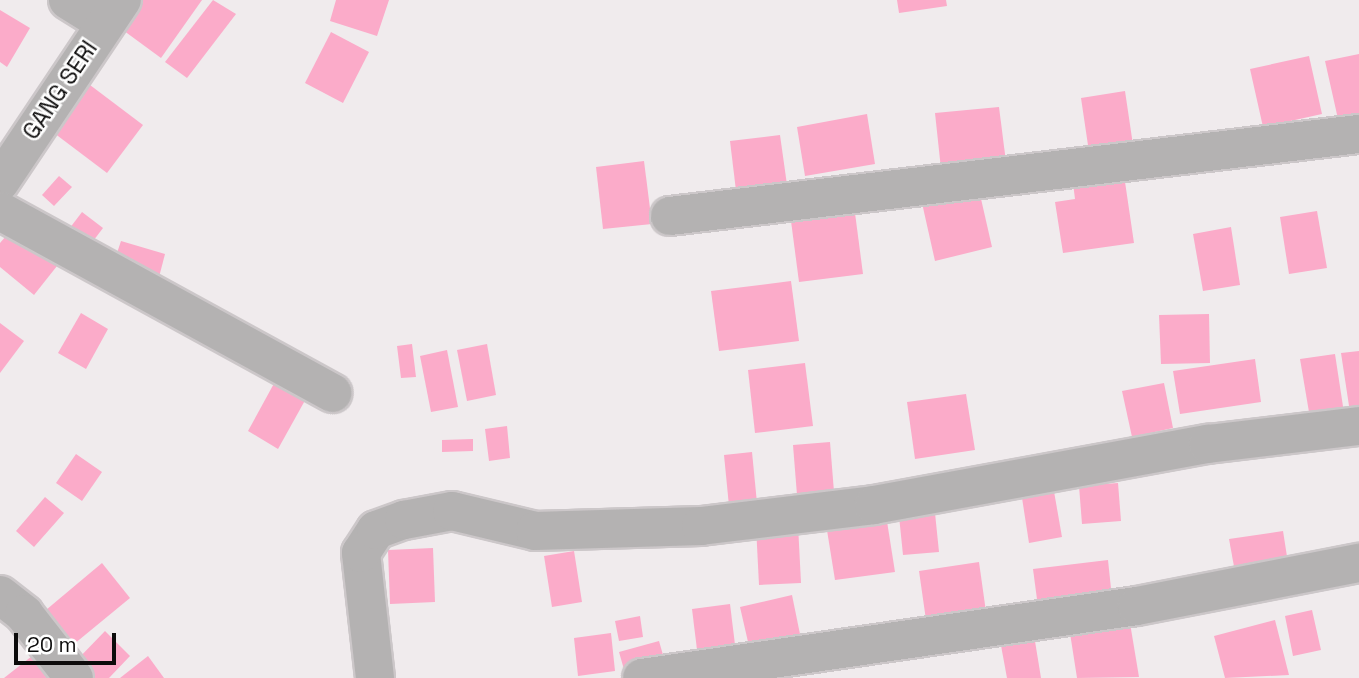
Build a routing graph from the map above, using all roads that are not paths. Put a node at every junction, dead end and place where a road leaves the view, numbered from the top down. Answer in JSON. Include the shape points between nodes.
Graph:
{"nodes":[{"id":1,"x":68,"y":0,"type":"edge"},
{"id":2,"x":113,"y":12,"type":"edge"},
{"id":3,"x":1359,"y":134,"type":"edge"},
{"id":4,"x":0,"y":181,"type":"edge"},
{"id":5,"x":0,"y":211,"type":"edge"},
{"id":6,"x":670,"y":216,"type":"dead end"},
{"id":7,"x":332,"y":393,"type":"dead end"},
{"id":8,"x":1359,"y":426,"type":"edge"},
{"id":9,"x":1359,"y":563,"type":"edge"},
{"id":10,"x":0,"y":595,"type":"edge"},
{"id":11,"x":74,"y":678,"type":"edge"},
{"id":12,"x":375,"y":678,"type":"edge"},
{"id":13,"x":642,"y":678,"type":"edge"}],
"edges":[{"from":1,"to":2,"type":"street"},
{"from":2,"to":4,"type":"street","name":"GANG SERI"},
{"from":3,"to":6,"type":"street"},
{"from":5,"to":7,"type":"street"},
{"from":8,"to":12,"type":"street","via":[[1208,444],[874,505],[701,526],[535,531],[452,511],[404,520],[376,530],[362,553]]},
{"from":9,"to":13,"type":"street","via":[[1138,607]]},
{"from":10,"to":11,"type":"street","via":[[24,614]]}]}
